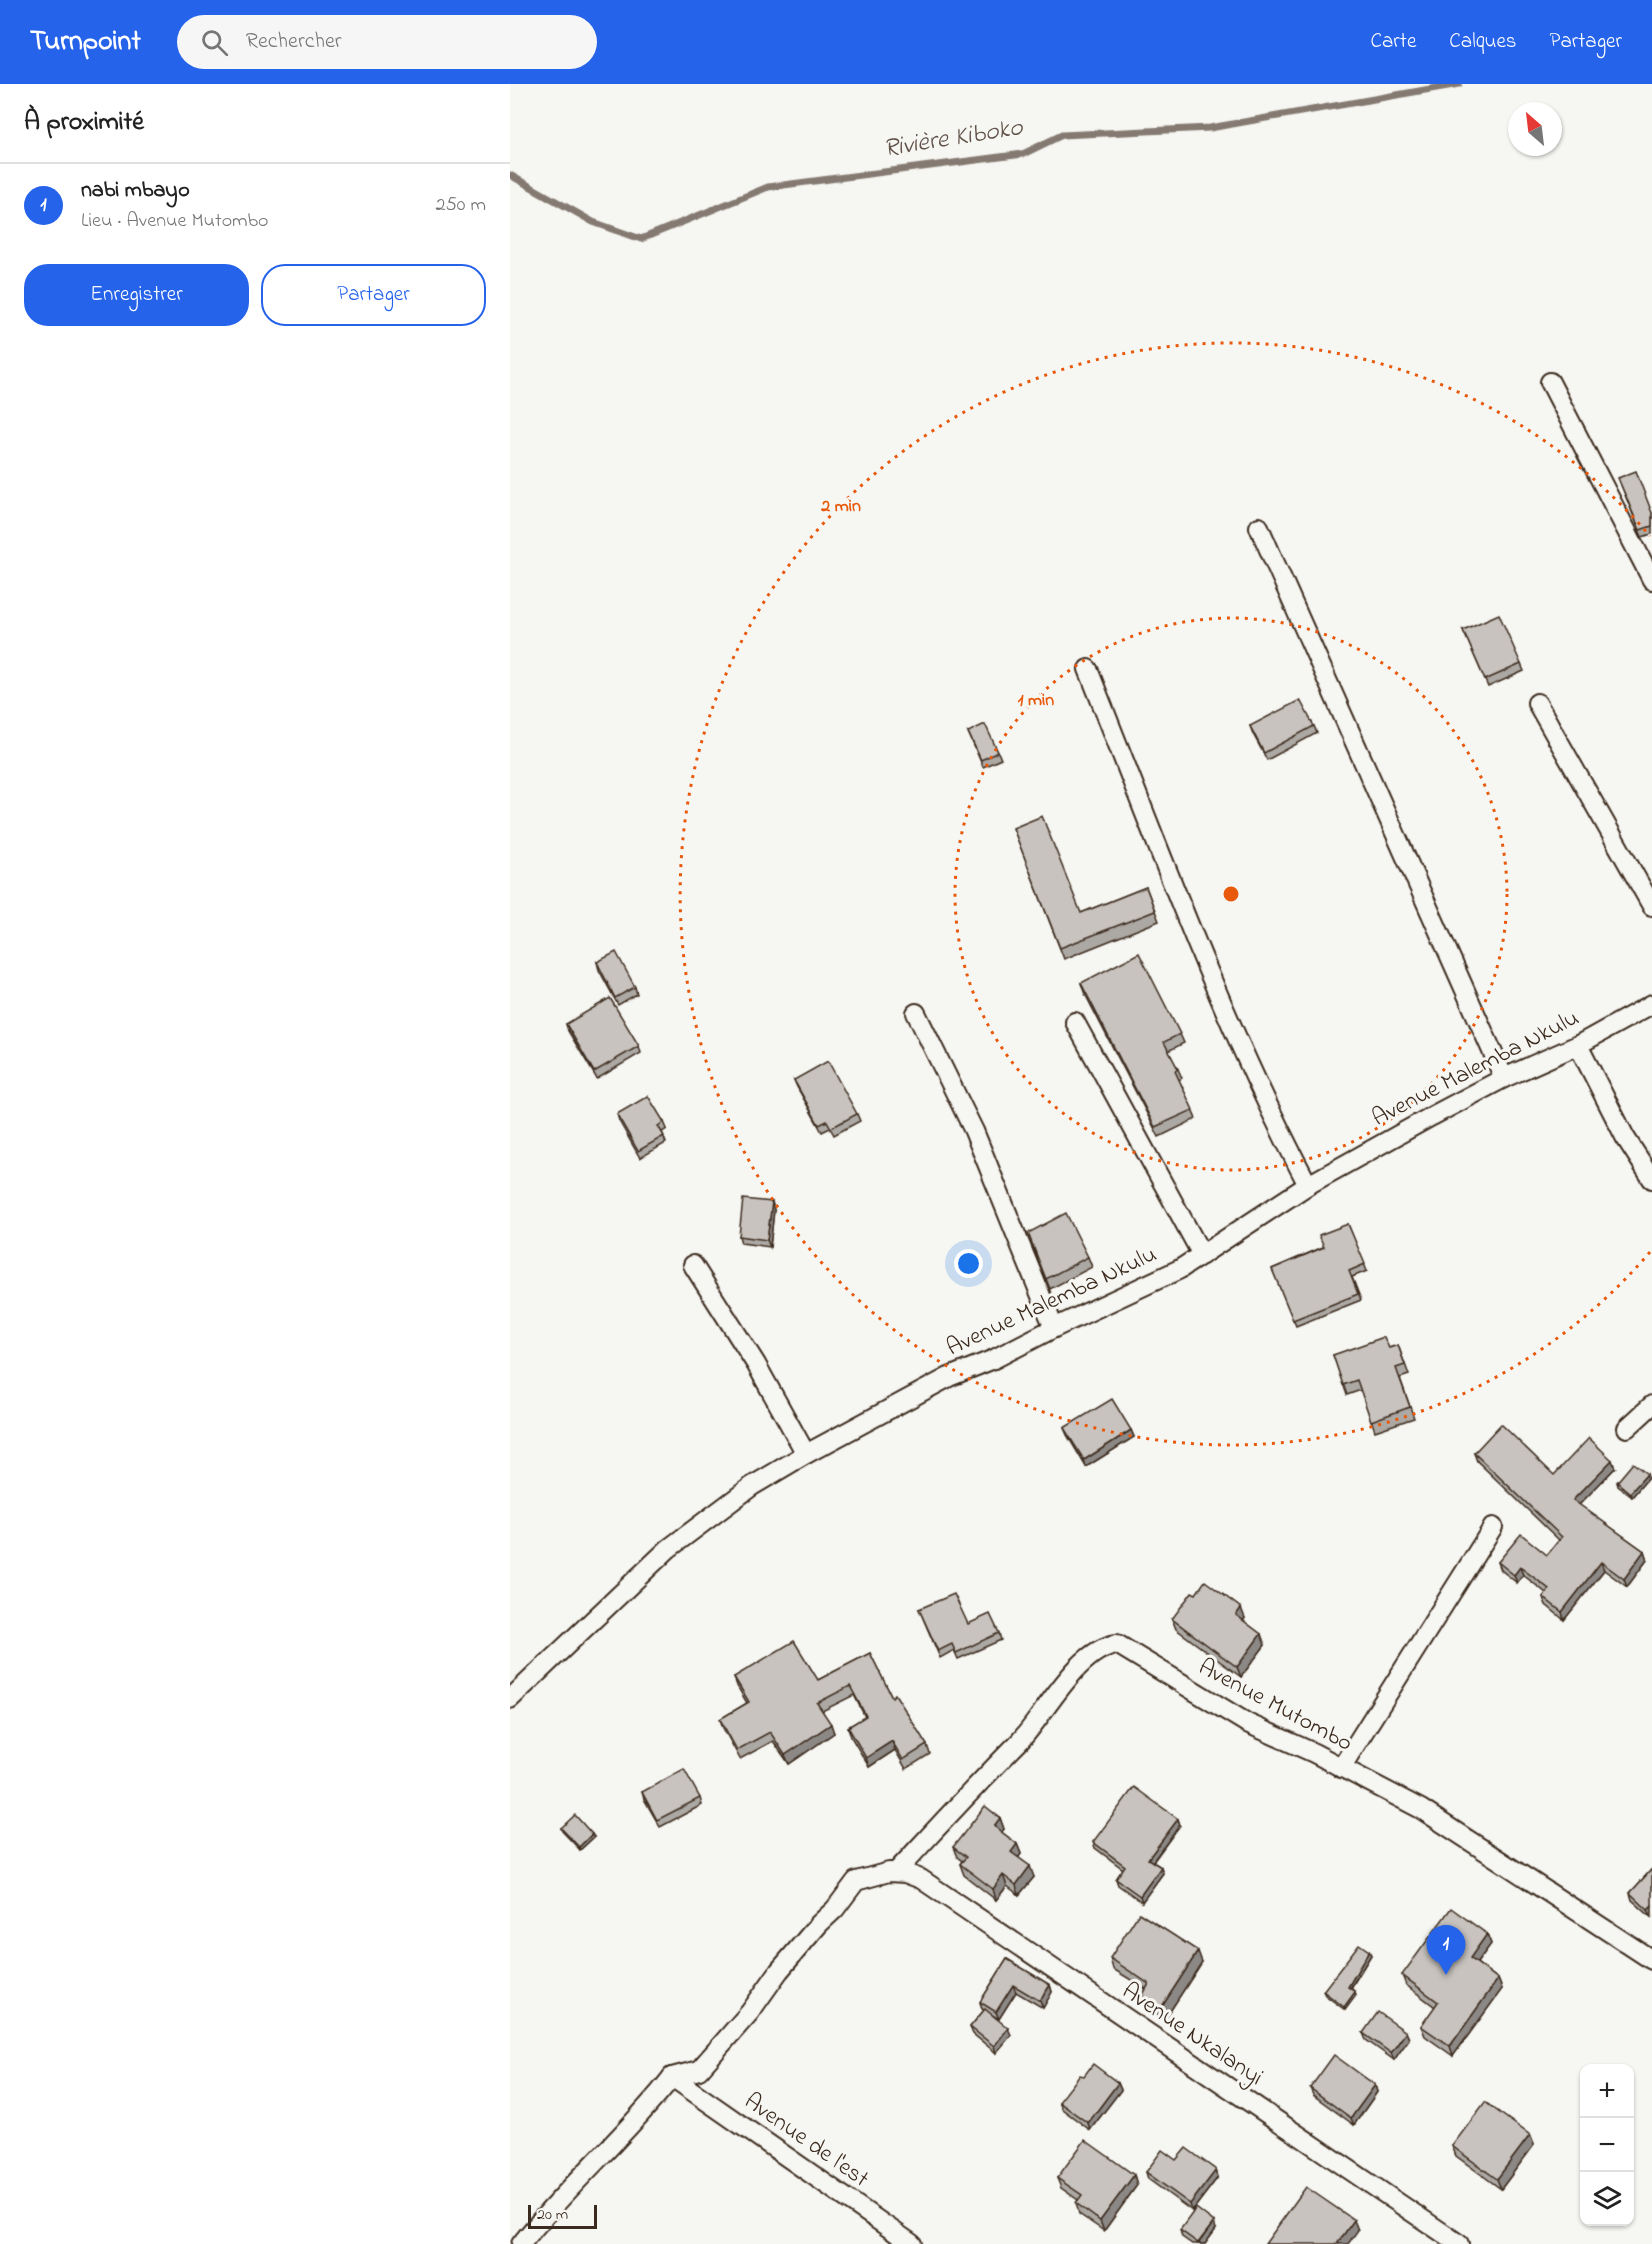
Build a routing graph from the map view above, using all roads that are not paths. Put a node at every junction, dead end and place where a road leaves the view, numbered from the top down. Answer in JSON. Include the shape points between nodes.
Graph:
{"nodes":[{"id":1,"x":1550,"y":382,"type":"dead end"},
{"id":2,"x":1259,"y":527,"type":"dead end"},
{"id":3,"x":1652,"y":580,"type":"edge"},
{"id":4,"x":1088,"y":669,"type":"dead end"},
{"id":5,"x":1538,"y":703,"type":"dead end"},
{"id":6,"x":1652,"y":906,"type":"edge"},
{"id":7,"x":1652,"y":1004,"type":"edge"},
{"id":8,"x":916,"y":1013,"type":"dead end"},
{"id":9,"x":1075,"y":1022,"type":"dead end"},
{"id":10,"x":1578,"y":1045,"type":"junction"},
{"id":11,"x":1504,"y":1078,"type":"junction"},
{"id":12,"x":1652,"y":1179,"type":"edge"},
{"id":13,"x":1308,"y":1185,"type":"junction"},
{"id":14,"x":1202,"y":1255,"type":"junction"},
{"id":15,"x":693,"y":1265,"type":"dead end"},
{"id":16,"x":1054,"y":1328,"type":"junction"},
{"id":17,"x":1652,"y":1405,"type":"edge"},
{"id":18,"x":1627,"y":1428,"type":"dead end"},
{"id":19,"x":806,"y":1454,"type":"junction"},
{"id":20,"x":1493,"y":1527,"type":"dead end"},
{"id":21,"x":510,"y":1699,"type":"edge"},
{"id":22,"x":1341,"y":1768,"type":"junction"},
{"id":23,"x":896,"y":1872,"type":"junction"},
{"id":24,"x":1652,"y":1960,"type":"edge"},
{"id":25,"x":672,"y":2077,"type":"junction"},
{"id":26,"x":521,"y":2244,"type":"edge"},
{"id":27,"x":912,"y":2244,"type":"edge"},
{"id":28,"x":1459,"y":2244,"type":"edge"}],
"edges":[{"from":1,"to":3,"type":"street"},
{"from":2,"to":11,"type":"street"},
{"from":4,"to":13,"type":"street","via":[[1269,1111]]},
{"from":5,"to":6,"type":"street"},
{"from":7,"to":10,"type":"street","name":"Avenue Malemba Nkulu"},
{"from":8,"to":16,"type":"street","via":[[974,1131]]},
{"from":9,"to":14,"type":"street"},
{"from":10,"to":11,"type":"street","name":"Avenue Malemba Nkulu"},
{"from":10,"to":12,"type":"street","via":[[1625,1137]]},
{"from":11,"to":13,"type":"street","name":"Avenue Malemba Nkulu"},
{"from":13,"to":14,"type":"street","name":"Avenue Malemba Nkulu"},
{"from":14,"to":16,"type":"street","name":"Avenue Malemba Nkulu","via":[[1155,1282]]},
{"from":15,"to":19,"type":"street","via":[[756,1364]]},
{"from":16,"to":19,"type":"street","name":"Avenue Malemba Nkulu","via":[[994,1359],[964,1369]]},
{"from":17,"to":18,"type":"street"},
{"from":19,"to":21,"type":"street","name":"Avenue Malemba Nkulu","via":[[752,1486],[686,1534]]},
{"from":20,"to":22,"type":"street"},
{"from":22,"to":23,"type":"street","name":"Avenue Mutombo","via":[[1212,1704],[1123,1645],[1111,1645],[1067,1680],[1020,1740]]},
{"from":22,"to":24,"type":"street","name":"Avenue Mutombo","via":[[1421,1809]]},
{"from":23,"to":25,"type":"street","via":[[856,1881],[699,2070]]},
{"from":23,"to":28,"type":"street","name":"Avenue Nkalanyi","via":[[921,1879]]},
{"from":25,"to":26,"type":"street","via":[[616,2143],[550,2207]]},
{"from":25,"to":27,"type":"street","name":"Avenue de l'est"}]}
